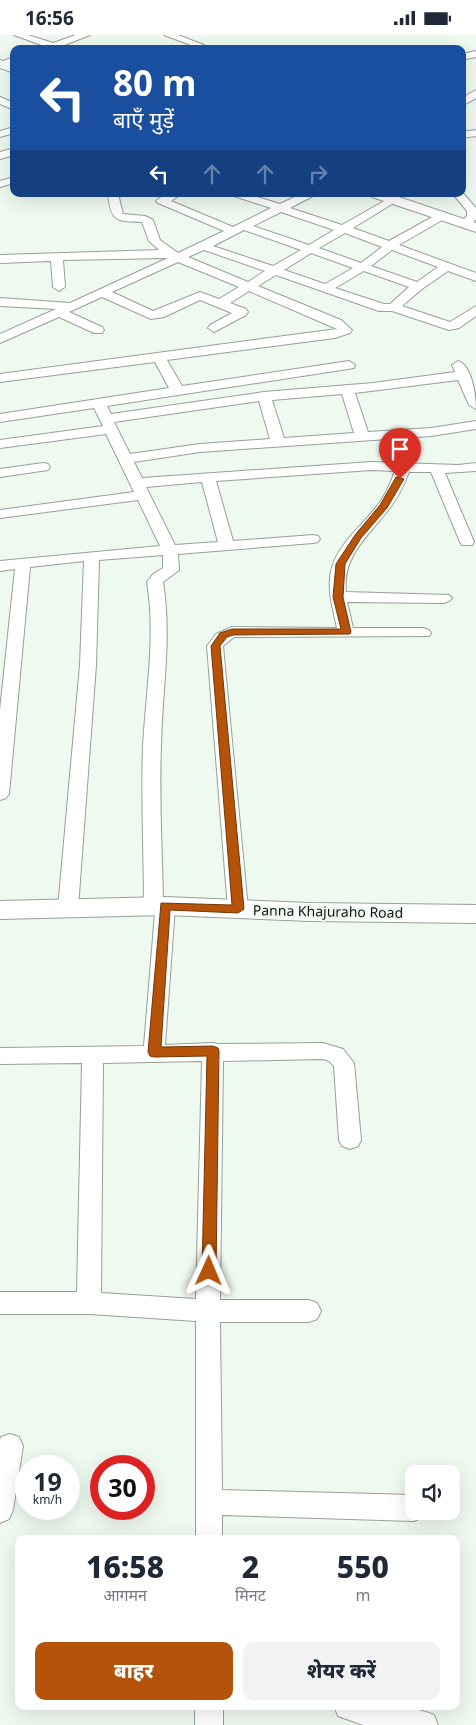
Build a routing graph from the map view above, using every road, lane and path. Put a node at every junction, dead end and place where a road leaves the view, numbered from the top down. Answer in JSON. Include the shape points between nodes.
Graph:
{"nodes":[{"id":1,"x":19,"y":35,"type":"edge"},
{"id":2,"x":85,"y":35,"type":"edge"},
{"id":3,"x":169,"y":35,"type":"edge"},
{"id":4,"x":45,"y":45,"type":"edge"},
{"id":5,"x":60,"y":45,"type":"edge"},
{"id":6,"x":199,"y":45,"type":"dead end"},
{"id":7,"x":114,"y":197,"type":"edge"},
{"id":8,"x":170,"y":197,"type":"edge"},
{"id":9,"x":247,"y":197,"type":"edge"},
{"id":10,"x":302,"y":197,"type":"edge"},
{"id":11,"x":387,"y":197,"type":"edge"},
{"id":12,"x":461,"y":197,"type":"edge"},
{"id":13,"x":393,"y":199,"type":"junction"},
{"id":14,"x":280,"y":208,"type":"junction"},
{"id":15,"x":440,"y":217,"type":"junction"},
{"id":16,"x":471,"y":226,"type":"edge"},
{"id":17,"x":238,"y":228,"type":"junction"},
{"id":18,"x":344,"y":229,"type":"junction"},
{"id":19,"x":391,"y":245,"type":"junction"},
{"id":20,"x":203,"y":246,"type":"junction"},
{"id":21,"x":312,"y":250,"type":"junction"},
{"id":22,"x":173,"y":255,"type":"junction"},
{"id":23,"x":57,"y":257,"type":"junction"},
{"id":24,"x":0,"y":259,"type":"edge"},
{"id":25,"x":448,"y":266,"type":"junction"},
{"id":26,"x":363,"y":267,"type":"junction"},
{"id":27,"x":276,"y":271,"type":"junction"},
{"id":28,"x":476,"y":277,"type":"edge"},
{"id":29,"x":418,"y":286,"type":"junction"},
{"id":30,"x":59,"y":287,"type":"dead end"},
{"id":31,"x":250,"y":287,"type":"junction"},
{"id":32,"x":326,"y":288,"type":"junction"},
{"id":33,"x":102,"y":292,"type":"junction"},
{"id":34,"x":0,"y":302,"type":"edge"},
{"id":35,"x":221,"y":303,"type":"junction"},
{"id":36,"x":71,"y":306,"type":"junction"},
{"id":37,"x":393,"y":307,"type":"junction"},
{"id":38,"x":476,"y":310,"type":"edge"},
{"id":39,"x":58,"y":312,"type":"junction"},
{"id":40,"x":214,"y":329,"type":"dead end"},
{"id":41,"x":98,"y":330,"type":"dead end"},
{"id":42,"x":0,"y":339,"type":"edge"},
{"id":43,"x":158,"y":357,"type":"junction"},
{"id":44,"x":349,"y":365,"type":"dead end"},
{"id":45,"x":460,"y":370,"type":"joint"},
{"id":46,"x":0,"y":379,"type":"edge"},
{"id":47,"x":347,"y":389,"type":"junction"},
{"id":48,"x":177,"y":390,"type":"junction"},
{"id":49,"x":264,"y":396,"type":"junction"},
{"id":50,"x":98,"y":402,"type":"junction"},
{"id":51,"x":476,"y":405,"type":"edge"},
{"id":52,"x":0,"y":418,"type":"edge"},
{"id":53,"x":108,"y":424,"type":"junction"},
{"id":54,"x":476,"y":425,"type":"edge"},
{"id":55,"x":362,"y":437,"type":"junction"},
{"id":56,"x":278,"y":442,"type":"junction"},
{"id":57,"x":0,"y":444,"type":"edge"},
{"id":58,"x":125,"y":459,"type":"junction"},
{"id":59,"x":43,"y":467,"type":"dead end"},
{"id":60,"x":404,"y":467,"type":"junction"},
{"id":61,"x":476,"y":467,"type":"edge"},
{"id":62,"x":436,"y":468,"type":"junction"},
{"id":63,"x":0,"y":473,"type":"edge"},
{"id":64,"x":208,"y":478,"type":"junction"},
{"id":65,"x":139,"y":489,"type":"junction"},
{"id":66,"x":0,"y":515,"type":"edge"},
{"id":67,"x":313,"y":539,"type":"dead end"},
{"id":68,"x":467,"y":542,"type":"dead end"},
{"id":69,"x":227,"y":546,"type":"junction"},
{"id":70,"x":170,"y":551,"type":"junction"},
{"id":71,"x":92,"y":556,"type":"junction"},
{"id":72,"x":23,"y":563,"type":"junction"},
{"id":73,"x":0,"y":566,"type":"edge"},
{"id":74,"x":338,"y":597,"type":"junction"},
{"id":75,"x":444,"y":599,"type":"dead end"},
{"id":76,"x":346,"y":632,"type":"junction"},
{"id":77,"x":423,"y":633,"type":"dead end"},
{"id":78,"x":0,"y":794,"type":"edge"},
{"id":79,"x":160,"y":906,"type":"junction"},
{"id":80,"x":68,"y":908,"type":"junction"},
{"id":81,"x":238,"y":909,"type":"junction"},
{"id":82,"x":0,"y":910,"type":"edge"},
{"id":83,"x":476,"y":914,"type":"edge"},
{"id":84,"x":213,"y":1051,"type":"junction"},
{"id":85,"x":154,"y":1052,"type":"junction"},
{"id":86,"x":93,"y":1055,"type":"junction"},
{"id":87,"x":0,"y":1056,"type":"edge"},
{"id":88,"x":350,"y":1140,"type":"dead end"},
{"id":89,"x":0,"y":1303,"type":"edge"},
{"id":90,"x":90,"y":1303,"type":"junction"},
{"id":91,"x":208,"y":1311,"type":"junction"},
{"id":92,"x":309,"y":1311,"type":"dead end"},
{"id":93,"x":10,"y":1446,"type":"dead end"},
{"id":94,"x":209,"y":1502,"type":"junction"},
{"id":95,"x":405,"y":1508,"type":"edge"},
{"id":96,"x":0,"y":1510,"type":"edge"},
{"id":97,"x":209,"y":1535,"type":"edge"},
{"id":98,"x":209,"y":1710,"type":"edge"},
{"id":99,"x":360,"y":1710,"type":"edge"},
{"id":100,"x":209,"y":1725,"type":"edge"},
{"id":101,"x":424,"y":1725,"type":"edge"}],
"edges":[{"from":1,"to":4,"type":"street"},
{"from":2,"to":5,"type":"street"},
{"from":3,"to":6,"type":"street"},
{"from":7,"to":22,"type":"street","via":[[118,215],[145,219],[155,241]]},
{"from":8,"to":17,"type":"street","via":[[162,201]]},
{"from":9,"to":14,"type":"street"},
{"from":10,"to":14,"type":"street"},
{"from":11,"to":13,"type":"main road"},
{"from":12,"to":16,"type":"street","via":[[473,211]]},
{"from":13,"to":15,"type":"main road"},
{"from":13,"to":18,"type":"street"},
{"from":14,"to":17,"type":"street"},
{"from":14,"to":18,"type":"street"},
{"from":15,"to":16,"type":"main road"},
{"from":15,"to":19,"type":"street"},
{"from":17,"to":20,"type":"street"},
{"from":17,"to":21,"type":"street"},
{"from":18,"to":19,"type":"street"},
{"from":18,"to":21,"type":"street"},
{"from":19,"to":25,"type":"street"},
{"from":19,"to":26,"type":"street"},
{"from":20,"to":22,"type":"street"},
{"from":20,"to":27,"type":"street"},
{"from":21,"to":26,"type":"street"},
{"from":21,"to":27,"type":"street"},
{"from":22,"to":23,"type":"street"},
{"from":22,"to":31,"type":"street"},
{"from":22,"to":33,"type":"street"},
{"from":23,"to":24,"type":"street","via":[[15,264]]},
{"from":23,"to":30,"type":"street"},
{"from":25,"to":28,"type":"street"},
{"from":25,"to":29,"type":"street"},
{"from":26,"to":29,"type":"street"},
{"from":26,"to":32,"type":"street"},
{"from":27,"to":31,"type":"street"},
{"from":27,"to":32,"type":"street"},
{"from":29,"to":37,"type":"street"},
{"from":31,"to":35,"type":"street"},
{"from":31,"to":43,"type":"street","via":[[337,323],[346,331]]},
{"from":32,"to":37,"type":"street","via":[[383,308]]},
{"from":33,"to":35,"type":"street","via":[[151,315],[195,297]]},
{"from":33,"to":36,"type":"street"},
{"from":34,"to":36,"type":"street"},
{"from":35,"to":40,"type":"street","via":[[242,312]]},
{"from":36,"to":39,"type":"street"},
{"from":37,"to":38,"type":"street","via":[[449,326]]},
{"from":39,"to":41,"type":"street"},
{"from":39,"to":42,"type":"street"},
{"from":43,"to":46,"type":"street"},
{"from":43,"to":48,"type":"street"},
{"from":44,"to":48,"type":"street"},
{"from":45,"to":47,"type":"street"},
{"from":45,"to":51,"type":"street"},
{"from":47,"to":49,"type":"street"},
{"from":47,"to":55,"type":"street"},
{"from":48,"to":50,"type":"street"},
{"from":49,"to":53,"type":"street"},
{"from":49,"to":56,"type":"street"},
{"from":50,"to":52,"type":"street"},
{"from":50,"to":53,"type":"street"},
{"from":53,"to":57,"type":"street"},
{"from":53,"to":58,"type":"street"},
{"from":54,"to":55,"type":"street"},
{"from":55,"to":56,"type":"street"},
{"from":56,"to":58,"type":"street","via":[[200,448]]},
{"from":58,"to":65,"type":"street"},
{"from":59,"to":63,"type":"street"},
{"from":60,"to":62,"type":"street"},
{"from":60,"to":64,"type":"street","via":[[371,466]]},
{"from":60,"to":74,"type":"street","via":[[389,499],[340,564]]},
{"from":61,"to":62,"type":"street"},
{"from":62,"to":68,"type":"street"},
{"from":64,"to":65,"type":"street"},
{"from":64,"to":69,"type":"street"},
{"from":65,"to":66,"type":"street"},
{"from":65,"to":70,"type":"street"},
{"from":67,"to":69,"type":"street"},
{"from":69,"to":70,"type":"street"},
{"from":70,"to":71,"type":"street"},
{"from":70,"to":79,"type":"street","via":[[171,569],[156,582],[158,669],[152,746]]},
{"from":71,"to":72,"type":"street"},
{"from":71,"to":80,"type":"street","via":[[88,665]]},
{"from":72,"to":73,"type":"street"},
{"from":72,"to":78,"type":"street"},
{"from":74,"to":75,"type":"street"},
{"from":74,"to":76,"type":"street"},
{"from":76,"to":77,"type":"street"},
{"from":76,"to":81,"type":"street","via":[[232,632],[223,635],[216,646]]},
{"from":79,"to":80,"type":"main road","name":"Panna Khajuraho Road"},
{"from":79,"to":81,"type":"main road","name":"Panna Khajuraho Road"},
{"from":79,"to":85,"type":"street"},
{"from":80,"to":82,"type":"main road","name":"Panna Khajuraho Road"},
{"from":81,"to":83,"type":"main road","name":"Panna Khajuraho Road"},
{"from":84,"to":85,"type":"street"},
{"from":84,"to":88,"type":"street","via":[[324,1051],[336,1055],[344,1063]]},
{"from":84,"to":91,"type":"street"},
{"from":85,"to":86,"type":"street"},
{"from":86,"to":87,"type":"street"},
{"from":86,"to":90,"type":"street"},
{"from":89,"to":90,"type":"street"},
{"from":90,"to":91,"type":"street"},
{"from":91,"to":92,"type":"street"},
{"from":91,"to":94,"type":"street"},
{"from":93,"to":96,"type":"street"},
{"from":94,"to":95,"type":"street"},
{"from":94,"to":97,"type":"street"},
{"from":98,"to":100,"type":"street"},
{"from":99,"to":101,"type":"street","via":[[396,1722]]}]}
